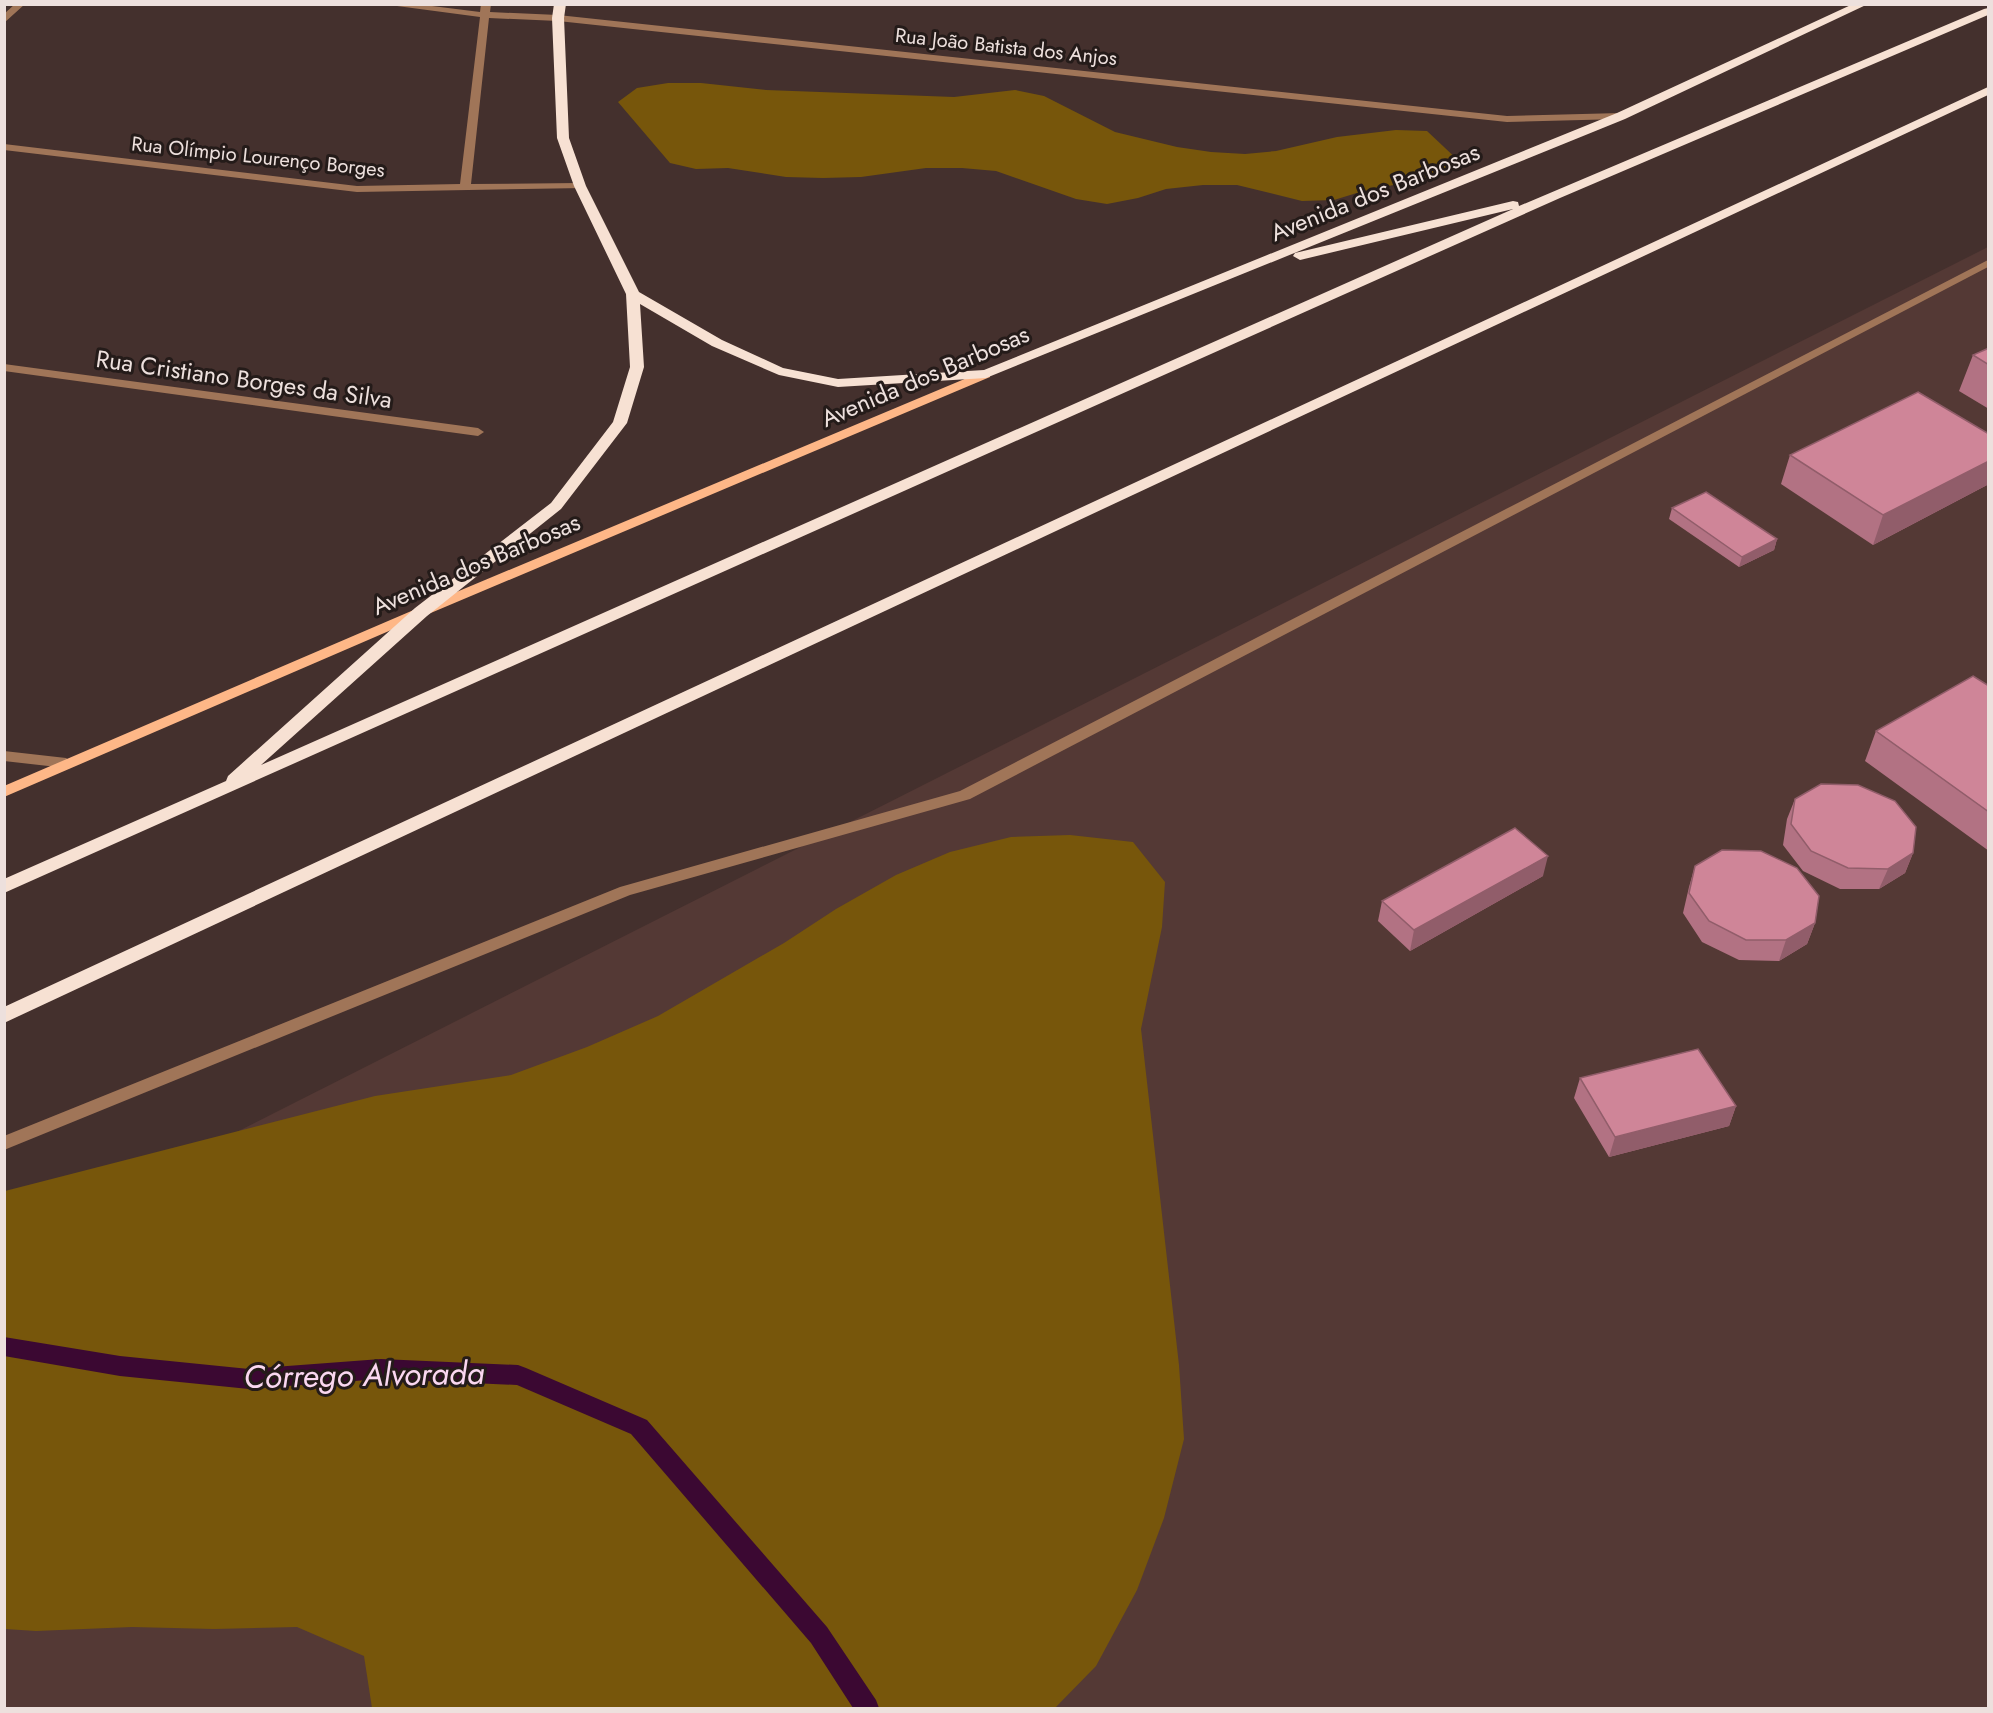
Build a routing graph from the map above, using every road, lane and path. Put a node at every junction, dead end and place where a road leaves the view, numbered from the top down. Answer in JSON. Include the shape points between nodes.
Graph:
{"nodes":[{"id":1,"x":21,"y":4,"type":"edge"},
{"id":2,"x":386,"y":4,"type":"edge"},
{"id":3,"x":1863,"y":4,"type":"edge"},
{"id":4,"x":485,"y":10,"type":"edge"},
{"id":5,"x":559,"y":11,"type":"edge"},
{"id":6,"x":1989,"y":11,"type":"edge"},
{"id":7,"x":4,"y":20,"type":"edge"},
{"id":8,"x":1989,"y":91,"type":"edge"},
{"id":9,"x":1622,"y":116,"type":"junction"},
{"id":10,"x":4,"y":147,"type":"edge"},
{"id":11,"x":580,"y":186,"type":"junction"},
{"id":12,"x":465,"y":188,"type":"junction"},
{"id":13,"x":1555,"y":195,"type":"junction"},
{"id":14,"x":1989,"y":263,"type":"edge"},
{"id":15,"x":1243,"y":270,"type":"junction"},
{"id":16,"x":633,"y":294,"type":"junction"},
{"id":17,"x":4,"y":367,"type":"edge"},
{"id":18,"x":986,"y":374,"type":"junction"},
{"id":19,"x":478,"y":432,"type":"dead end"},
{"id":20,"x":420,"y":612,"type":"junction"},
{"id":21,"x":4,"y":756,"type":"edge"},
{"id":22,"x":66,"y":763,"type":"junction"},
{"id":23,"x":8,"y":789,"type":"edge"},
{"id":24,"x":221,"y":791,"type":"junction"},
{"id":25,"x":4,"y":887,"type":"edge"},
{"id":26,"x":4,"y":1016,"type":"edge"},
{"id":27,"x":4,"y":1143,"type":"edge"}],
"edges":[{"from":1,"to":7,"type":"street"},
{"from":2,"to":4,"type":"street","name":"Rua João Batista dos Anjos"},
{"from":3,"to":9,"type":"highway","name":"Avenida dos Barbosas"},
{"from":4,"to":5,"type":"street","name":"Rua João Batista dos Anjos"},
{"from":4,"to":12,"type":"street"},
{"from":5,"to":9,"type":"street","name":"Rua João Batista dos Anjos","via":[[1507,119]]},
{"from":5,"to":11,"type":"highway","via":[[563,138]]},
{"from":6,"to":13,"type":"highway"},
{"from":8,"to":26,"type":"highway"},
{"from":9,"to":15,"type":"highway","name":"Avenida dos Barbosas"},
{"from":10,"to":12,"type":"street","name":"Rua Olímpio Lourenço Borges","via":[[357,189]]},
{"from":11,"to":12,"type":"street","name":"Rua Olímpio Lourenço Borges"},
{"from":11,"to":16,"type":"highway"},
{"from":13,"to":15,"type":"highway"},
{"from":13,"to":24,"type":"highway"},
{"from":14,"to":27,"type":"street","via":[[965,795],[625,891]]},
{"from":15,"to":18,"type":"highway","name":"Avenida dos Barbosas"},
{"from":16,"to":18,"type":"highway","via":[[717,343],[779,371],[838,383]]},
{"from":16,"to":20,"type":"highway","via":[[637,367],[620,423],[556,506]]},
{"from":17,"to":19,"type":"street","name":"Rua Cristiano Borges da Silva"},
{"from":18,"to":20,"type":"main road","name":"Avenida dos Barbosas"},
{"from":20,"to":22,"type":"main road","name":"Avenida dos Barbosas"},
{"from":20,"to":24,"type":"highway"},
{"from":21,"to":22,"type":"street"},
{"from":22,"to":23,"type":"main road","name":"Avenida dos Barbosas"},
{"from":24,"to":25,"type":"highway"}]}
